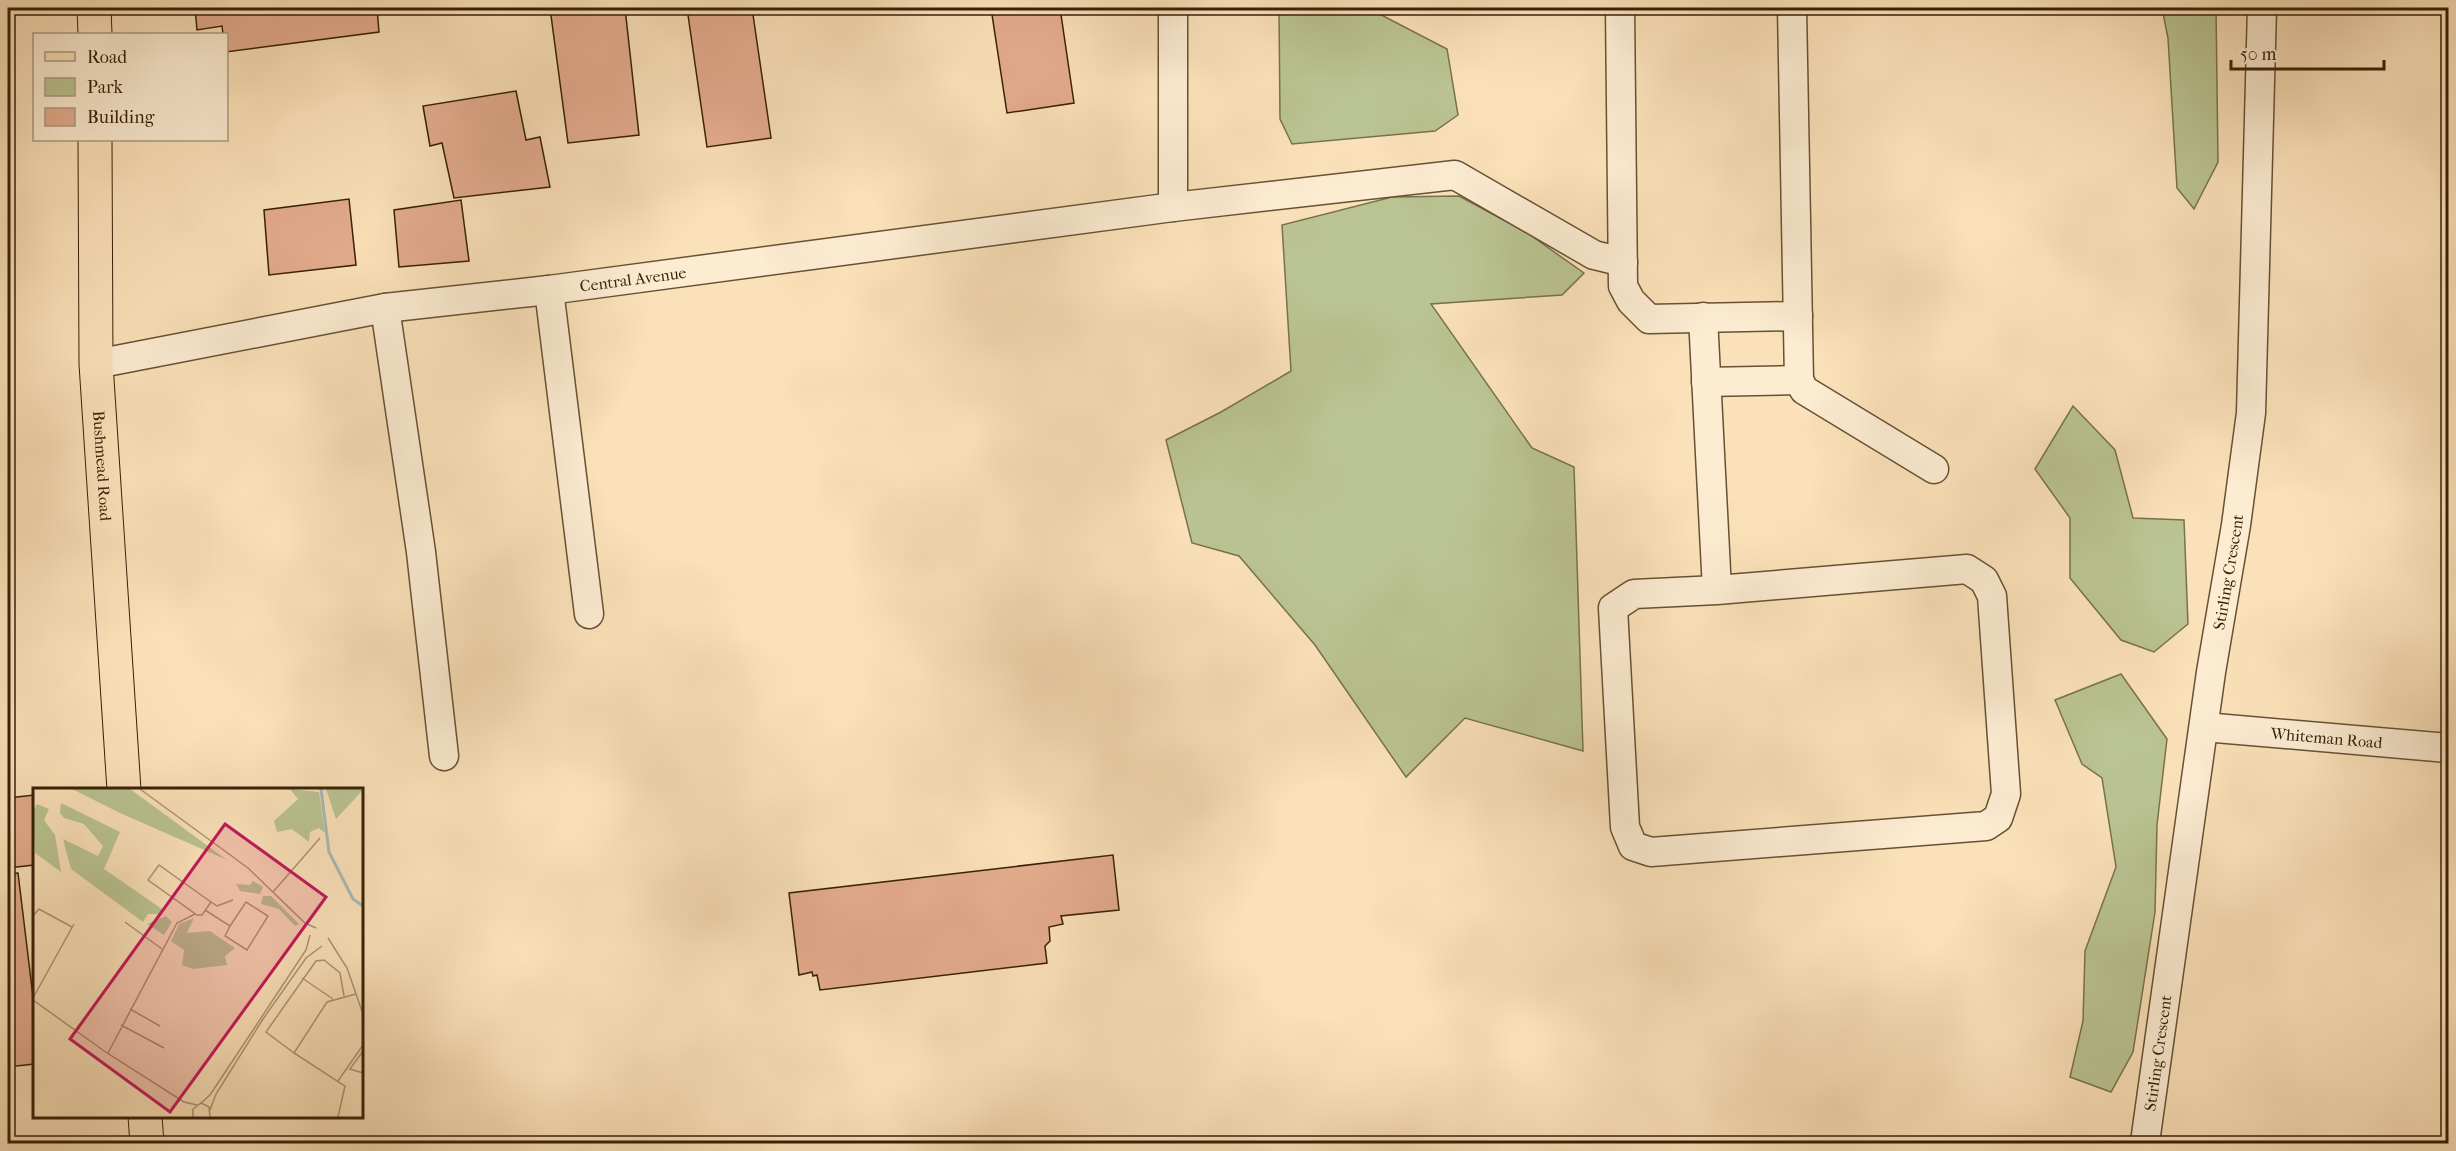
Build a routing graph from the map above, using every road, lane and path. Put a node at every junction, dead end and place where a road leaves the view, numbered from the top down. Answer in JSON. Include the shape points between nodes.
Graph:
{"nodes":[{"id":1,"x":94,"y":8,"type":"edge"},
{"id":2,"x":1173,"y":8,"type":"edge"},
{"id":3,"x":1620,"y":8,"type":"edge"},
{"id":4,"x":1792,"y":8,"type":"edge"},
{"id":5,"x":2262,"y":8,"type":"edge"},
{"id":6,"x":95,"y":33,"type":"edge"},
{"id":7,"x":95,"y":141,"type":"edge"},
{"id":8,"x":1173,"y":207,"type":"junction"},
{"id":9,"x":1623,"y":262,"type":"junction"},
{"id":10,"x":549,"y":290,"type":"junction"},
{"id":11,"x":385,"y":308,"type":"junction"},
{"id":12,"x":1798,"y":316,"type":"junction"},
{"id":13,"x":1703,"y":318,"type":"junction"},
{"id":14,"x":96,"y":364,"type":"junction"},
{"id":15,"x":1799,"y":380,"type":"junction"},
{"id":16,"x":1706,"y":382,"type":"junction"},
{"id":17,"x":1934,"y":469,"type":"dead end"},
{"id":18,"x":1717,"y":590,"type":"junction"},
{"id":19,"x":589,"y":614,"type":"dead end"},
{"id":20,"x":2204,"y":727,"type":"junction"},
{"id":21,"x":2448,"y":748,"type":"edge"},
{"id":22,"x":444,"y":756,"type":"dead end"},
{"id":23,"x":124,"y":788,"type":"edge"},
{"id":24,"x":145,"y":1118,"type":"edge"},
{"id":25,"x":2145,"y":1141,"type":"edge"},
{"id":26,"x":147,"y":1143,"type":"edge"}],
"edges":[{"from":1,"to":6,"type":"main road"},
{"from":2,"to":8,"type":"street"},
{"from":3,"to":9,"type":"street"},
{"from":4,"to":12,"type":"street"},
{"from":5,"to":20,"type":"street","name":"Stirling Crescent","via":[[2251,413]]},
{"from":7,"to":14,"type":"main road","name":"Bushmead Road"},
{"from":8,"to":9,"type":"street","name":"Central Avenue","via":[[1455,175],[1594,255]]},
{"from":8,"to":10,"type":"street","name":"Central Avenue"},
{"from":9,"to":13,"type":"street","via":[[1623,286],[1649,319]]},
{"from":10,"to":11,"type":"street","name":"Central Avenue"},
{"from":10,"to":19,"type":"street"},
{"from":11,"to":14,"type":"street","name":"Central Avenue"},
{"from":11,"to":22,"type":"street","via":[[421,552]]},
{"from":12,"to":13,"type":"street"},
{"from":12,"to":15,"type":"street"},
{"from":13,"to":16,"type":"street"},
{"from":14,"to":23,"type":"main road","name":"Bushmead Road"},
{"from":15,"to":16,"type":"street"},
{"from":15,"to":17,"type":"street","via":[[1804,390]]},
{"from":16,"to":18,"type":"street"},
{"from":18,"to":18,"type":"street","via":[[1967,569],[1984,580],[1992,596],[2006,794],[1998,818],[1986,826],[1651,852],[1633,846],[1625,827],[1613,608],[1634,594]]},
{"from":20,"to":21,"type":"street","name":"Whiteman Road"},
{"from":20,"to":25,"type":"street","name":"Stirling Crescent"},
{"from":24,"to":26,"type":"main road"}]}
